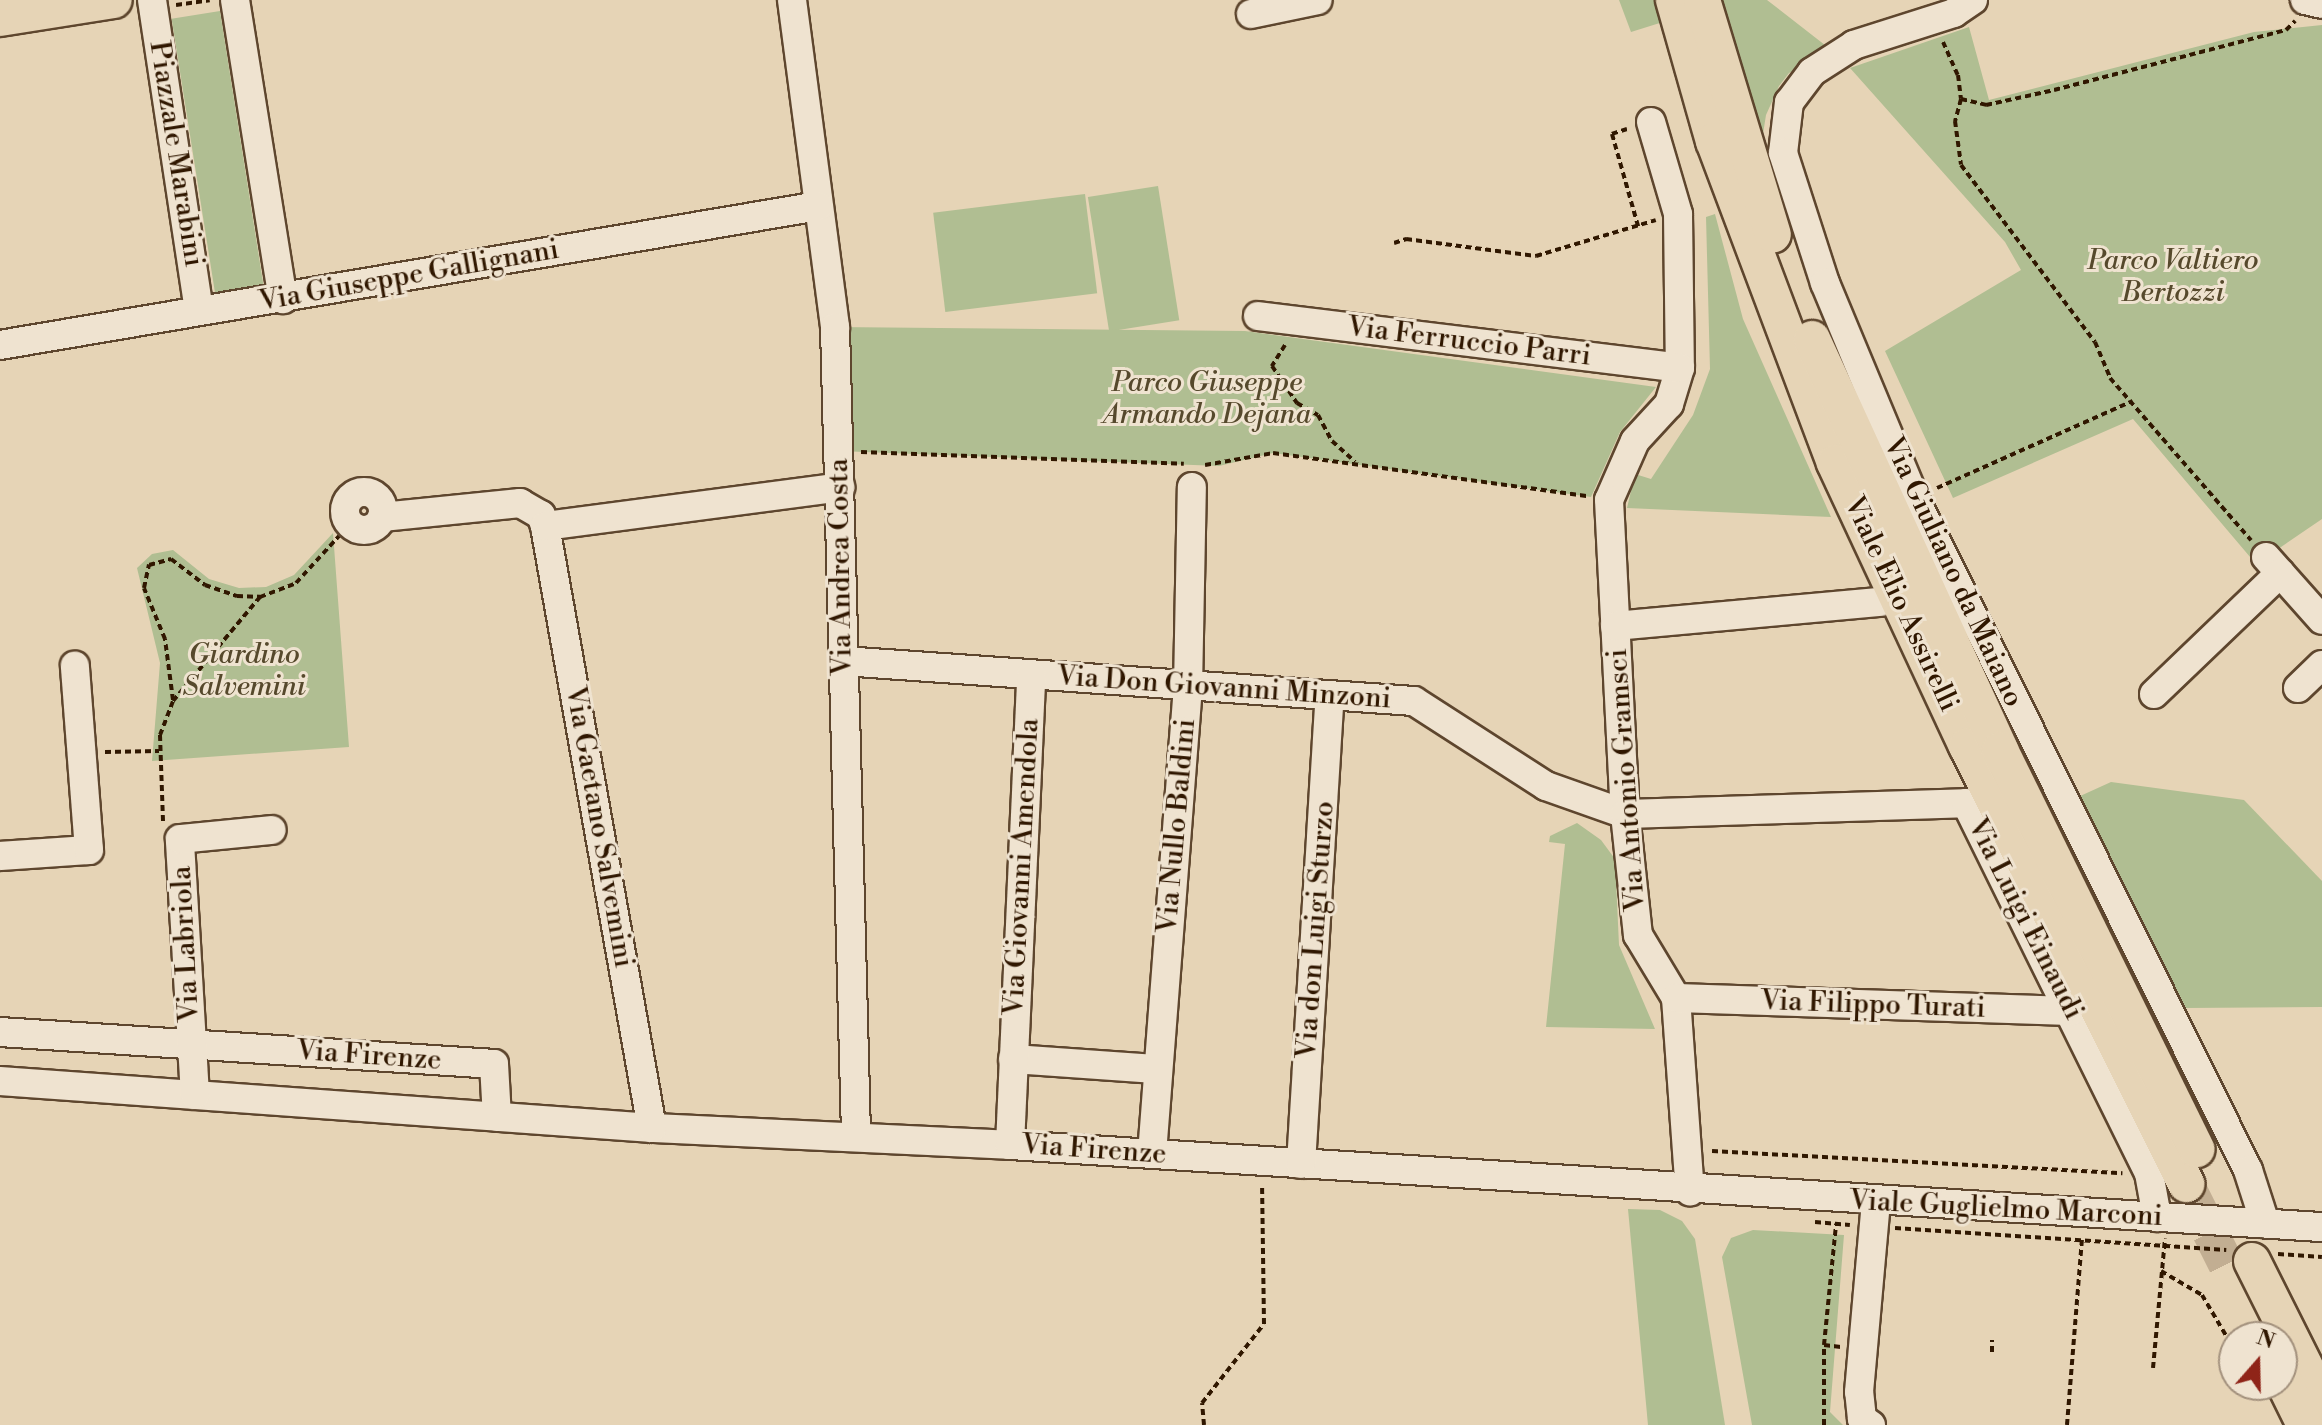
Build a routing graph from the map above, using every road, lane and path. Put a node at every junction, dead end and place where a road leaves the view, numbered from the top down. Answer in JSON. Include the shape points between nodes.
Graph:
{"nodes":[{"id":1,"x":114,"y":0,"type":"edge"},
{"id":2,"x":152,"y":0,"type":"edge"},
{"id":3,"x":235,"y":0,"type":"edge"},
{"id":4,"x":792,"y":0,"type":"edge"},
{"id":5,"x":1318,"y":0,"type":"edge"},
{"id":6,"x":1674,"y":0,"type":"edge"},
{"id":7,"x":1702,"y":0,"type":"edge"},
{"id":8,"x":1973,"y":0,"type":"edge"},
{"id":9,"x":2322,"y":4,"type":"edge"},
{"id":10,"x":2301,"y":10,"type":"edge"},
{"id":11,"x":1251,"y":14,"type":"dead end"},
{"id":12,"x":0,"y":18,"type":"edge"},
{"id":13,"x":1939,"y":34,"type":"dead end"},
{"id":14,"x":1961,"y":99,"type":"junction"},
{"id":15,"x":1651,"y":122,"type":"dead end"},
{"id":16,"x":818,"y":206,"type":"junction"},
{"id":17,"x":1666,"y":217,"type":"dead end"},
{"id":18,"x":1394,"y":243,"type":"dead end"},
{"id":19,"x":283,"y":299,"type":"junction"},
{"id":20,"x":199,"y":309,"type":"junction"},
{"id":21,"x":1258,"y":316,"type":"dead end"},
{"id":22,"x":0,"y":345,"type":"edge"},
{"id":23,"x":1272,"y":366,"type":"dead end"},
{"id":24,"x":1680,"y":368,"type":"junction"},
{"id":25,"x":2132,"y":401,"type":"junction"},
{"id":26,"x":839,"y":451,"type":"junction"},
{"id":27,"x":1357,"y":464,"type":"junction"},
{"id":28,"x":840,"y":487,"type":"junction"},
{"id":29,"x":1192,"y":487,"type":"dead end"},
{"id":30,"x":1925,"y":494,"type":"dead end"},
{"id":31,"x":1609,"y":500,"type":"junction"},
{"id":32,"x":350,"y":524,"type":"joint"},
{"id":33,"x":545,"y":526,"type":"junction"},
{"id":34,"x":2273,"y":565,"type":"junction"},
{"id":35,"x":260,"y":597,"type":"junction"},
{"id":36,"x":1881,"y":602,"type":"dead end"},
{"id":37,"x":2322,"y":620,"type":"edge"},
{"id":38,"x":1615,"y":626,"type":"junction"},
{"id":39,"x":843,"y":661,"type":"junction"},
{"id":40,"x":2322,"y":665,"type":"edge"},
{"id":41,"x":75,"y":666,"type":"dead end"},
{"id":42,"x":1031,"y":675,"type":"junction"},
{"id":43,"x":1188,"y":688,"type":"junction"},
{"id":44,"x":2298,"y":688,"type":"dead end"},
{"id":45,"x":2154,"y":694,"type":"dead end"},
{"id":46,"x":1330,"y":696,"type":"junction"},
{"id":47,"x":173,"y":701,"type":"junction"},
{"id":48,"x":159,"y":751,"type":"junction"},
{"id":49,"x":84,"y":752,"type":"junction"},
{"id":50,"x":1625,"y":814,"type":"junction"},
{"id":51,"x":164,"y":828,"type":"dead end"},
{"id":52,"x":272,"y":830,"type":"dead end"},
{"id":53,"x":0,"y":856,"type":"edge"},
{"id":54,"x":1676,"y":998,"type":"junction"},
{"id":55,"x":2071,"y":1011,"type":"junction"},
{"id":56,"x":0,"y":1032,"type":"edge"},
{"id":57,"x":191,"y":1045,"type":"junction"},
{"id":58,"x":1013,"y":1059,"type":"junction"},
{"id":59,"x":1156,"y":1069,"type":"junction"},
{"id":60,"x":0,"y":1081,"type":"edge"},
{"id":61,"x":195,"y":1095,"type":"junction"},
{"id":62,"x":497,"y":1117,"type":"junction"},
{"id":63,"x":652,"y":1128,"type":"junction"},
{"id":64,"x":856,"y":1137,"type":"junction"},
{"id":65,"x":1010,"y":1145,"type":"junction"},
{"id":66,"x":1688,"y":1149,"type":"junction"},
{"id":67,"x":1152,"y":1154,"type":"junction"},
{"id":68,"x":1262,"y":1161,"type":"junction"},
{"id":69,"x":1301,"y":1164,"type":"junction"},
{"id":70,"x":2183,"y":1182,"type":"junction"},
{"id":71,"x":1690,"y":1191,"type":"junction"},
{"id":72,"x":1875,"y":1214,"type":"junction"},
{"id":73,"x":2164,"y":1218,"type":"junction"},
{"id":74,"x":1804,"y":1221,"type":"dead end"},
{"id":75,"x":2265,"y":1223,"type":"junction"},
{"id":76,"x":1836,"y":1224,"type":"junction"},
{"id":77,"x":2322,"y":1227,"type":"edge"},
{"id":78,"x":2082,"y":1240,"type":"junction"},
{"id":79,"x":2163,"y":1246,"type":"junction"},
{"id":80,"x":2161,"y":1271,"type":"junction"},
{"id":81,"x":2257,"y":1321,"type":"edge"},
{"id":82,"x":2273,"y":1321,"type":"edge"},
{"id":83,"x":2218,"y":1322,"type":"edge"},
{"id":84,"x":1992,"y":1340,"type":"dead end"},
{"id":85,"x":1992,"y":1352,"type":"dead end"},
{"id":86,"x":2298,"y":1361,"type":"edge"},
{"id":87,"x":2153,"y":1368,"type":"dead end"},
{"id":88,"x":2293,"y":1401,"type":"edge"},
{"id":89,"x":2322,"y":1401,"type":"edge"},
{"id":90,"x":1204,"y":1425,"type":"edge"},
{"id":91,"x":1824,"y":1425,"type":"edge"},
{"id":92,"x":1871,"y":1425,"type":"edge"},
{"id":93,"x":2067,"y":1425,"type":"edge"},
{"id":94,"x":2305,"y":1425,"type":"edge"}],
"edges":[{"from":1,"to":12,"type":"main road"},
{"from":2,"to":20,"type":"street","name":"Piazzale Marabini"},
{"from":3,"to":19,"type":"street"},
{"from":4,"to":16,"type":"street","name":"Via Andrea Costa"},
{"from":5,"to":11,"type":"street"},
{"from":6,"to":70,"type":"main road","name":"Viale Elio Assirelli","via":[[1714,141],[1835,463],[1967,746]]},
{"from":7,"to":70,"type":"main road","name":"Viale Elio Assirelli","via":[[1791,292]]},
{"from":8,"to":75,"type":"street","name":"Via Giuliano da Maiano","via":[[1954,13],[1854,45],[1824,62],[1789,102],[1783,153],[1825,283],[1915,499],[2248,1170]]},
{"from":9,"to":10,"type":"street"},
{"from":10,"to":14,"type":"path","via":[[2286,30],[1986,105]]},
{"from":13,"to":14,"type":"path","via":[[1958,75]]},
{"from":14,"to":25,"type":"path","via":[[1955,121],[1961,165],[2095,342],[2110,378]]},
{"from":15,"to":24,"type":"street","via":[[1678,214]]},
{"from":16,"to":19,"type":"street","name":"Via Giuseppe Gallignani"},
{"from":16,"to":26,"type":"street","name":"Via Andrea Costa","via":[[835,327]]},
{"from":17,"to":18,"type":"path","via":[[1536,256],[1406,239]]},
{"from":19,"to":20,"type":"street","name":"Via Giuseppe Gallignani"},
{"from":20,"to":22,"type":"street","name":"Via Giuseppe Gallignani"},
{"from":21,"to":24,"type":"street","name":"Via Ferruccio Parri"},
{"from":23,"to":27,"type":"path","via":[[1297,403],[1318,415],[1332,441]]},
{"from":24,"to":31,"type":"street","via":[[1669,404],[1635,441]]},
{"from":25,"to":30,"type":"path"},
{"from":25,"to":34,"type":"path"},
{"from":26,"to":27,"type":"path","via":[[1219,466],[1273,453]]},
{"from":26,"to":28,"type":"street","name":"Via Andrea Costa"},
{"from":27,"to":31,"type":"path"},
{"from":28,"to":33,"type":"street"},
{"from":28,"to":39,"type":"street","name":"Via Andrea Costa"},
{"from":29,"to":43,"type":"street","name":"Via Nullo Baldini"},
{"from":31,"to":38,"type":"street"},
{"from":32,"to":33,"type":"street","via":[[365,530],[382,517],[520,503],[541,515]]},
{"from":32,"to":35,"type":"path","via":[[296,583]]},
{"from":33,"to":63,"type":"street","name":"Via Gaetano Salvemini"},
{"from":34,"to":37,"type":"street"},
{"from":34,"to":45,"type":"street"},
{"from":35,"to":47,"type":"path"},
{"from":35,"to":47,"type":"path","via":[[205,585],[171,559],[149,565],[144,588],[165,639]]},
{"from":36,"to":38,"type":"street","name":"Via Antonio Gramsci"},
{"from":38,"to":50,"type":"street","name":"Via Antonio Gramsci"},
{"from":39,"to":42,"type":"street","name":"Via Don Giovanni Minzoni"},
{"from":39,"to":64,"type":"street","name":"Via Andrea Costa"},
{"from":40,"to":44,"type":"street"},
{"from":41,"to":49,"type":"street"},
{"from":42,"to":43,"type":"street","name":"Via Don Giovanni Minzoni"},
{"from":42,"to":58,"type":"street","name":"Via Giovanni Amendola"},
{"from":43,"to":46,"type":"street","name":"Via Don Giovanni Minzoni"},
{"from":43,"to":59,"type":"street","name":"Via Nullo Baldini"},
{"from":46,"to":50,"type":"street","name":"Via Don Giovanni Minzoni","via":[[1414,701],[1546,786]]},
{"from":46,"to":69,"type":"street","name":"Via don Luigi Sturzo"},
{"from":47,"to":48,"type":"path","via":[[163,720]]},
{"from":48,"to":49,"type":"path"},
{"from":48,"to":51,"type":"path"},
{"from":49,"to":53,"type":"street","via":[[89,850]]},
{"from":50,"to":54,"type":"street","name":"Via Antonio Gramsci","via":[[1638,935]]},
{"from":50,"to":55,"type":"street","name":"Via Luigi Einaudi","via":[[1966,803]]},
{"from":52,"to":57,"type":"street","name":"Via Labriola","via":[[180,839]]},
{"from":54,"to":55,"type":"street","name":"Via Filippo Turati"},
{"from":54,"to":66,"type":"street","name":"Via Antonio Gramsci"},
{"from":55,"to":70,"type":"street","name":"Via Luigi Einaudi"},
{"from":56,"to":57,"type":"street","name":"Via Firenze"},
{"from":57,"to":61,"type":"street"},
{"from":57,"to":62,"type":"street","name":"Via Firenze","via":[[494,1064]]},
{"from":58,"to":59,"type":"street"},
{"from":58,"to":65,"type":"street","name":"Via Giovanni Amendola"},
{"from":59,"to":67,"type":"street","name":"Via Nullo Baldini"},
{"from":60,"to":61,"type":"street","name":"Via Firenze"},
{"from":61,"to":62,"type":"street","name":"Via Firenze"},
{"from":62,"to":63,"type":"street","name":"Via Firenze"},
{"from":63,"to":64,"type":"street","name":"Via Firenze"},
{"from":64,"to":65,"type":"street","name":"Via Firenze"},
{"from":65,"to":67,"type":"street","name":"Via Firenze"},
{"from":66,"to":70,"type":"path","via":[[2120,1172]]},
{"from":66,"to":71,"type":"street","name":"Via Antonio Gramsci"},
{"from":67,"to":68,"type":"street","name":"Via Firenze"},
{"from":68,"to":69,"type":"street","name":"Via Firenze"},
{"from":68,"to":90,"type":"path","via":[[1264,1324],[1202,1403]]},
{"from":69,"to":71,"type":"street","name":"Via Firenze"},
{"from":70,"to":73,"type":"street","name":"Via Luigi Einaudi"},
{"from":71,"to":72,"type":"street","name":"Viale Guglielmo Marconi"},
{"from":72,"to":73,"type":"street","name":"Viale Guglielmo Marconi"},
{"from":72,"to":76,"type":"path"},
{"from":72,"to":78,"type":"path"},
{"from":72,"to":92,"type":"street","via":[[1859,1392],[1862,1419]]},
{"from":73,"to":75,"type":"street","name":"Viale Guglielmo Marconi"},
{"from":73,"to":79,"type":"path"},
{"from":74,"to":76,"type":"path"},
{"from":75,"to":77,"type":"street","name":"Viale Guglielmo Marconi"},
{"from":76,"to":91,"type":"path","via":[[1824,1345]]},
{"from":78,"to":79,"type":"path"},
{"from":78,"to":93,"type":"path"},
{"from":79,"to":80,"type":"path"},
{"from":80,"to":83,"type":"path","via":[[2202,1295]]},
{"from":80,"to":87,"type":"path"},
{"from":81,"to":82,"type":"main road","via":[[2240,1266]]},
{"from":84,"to":85,"type":"path"},
{"from":86,"to":89,"type":"main road"},
{"from":88,"to":94,"type":"main road"}]}
